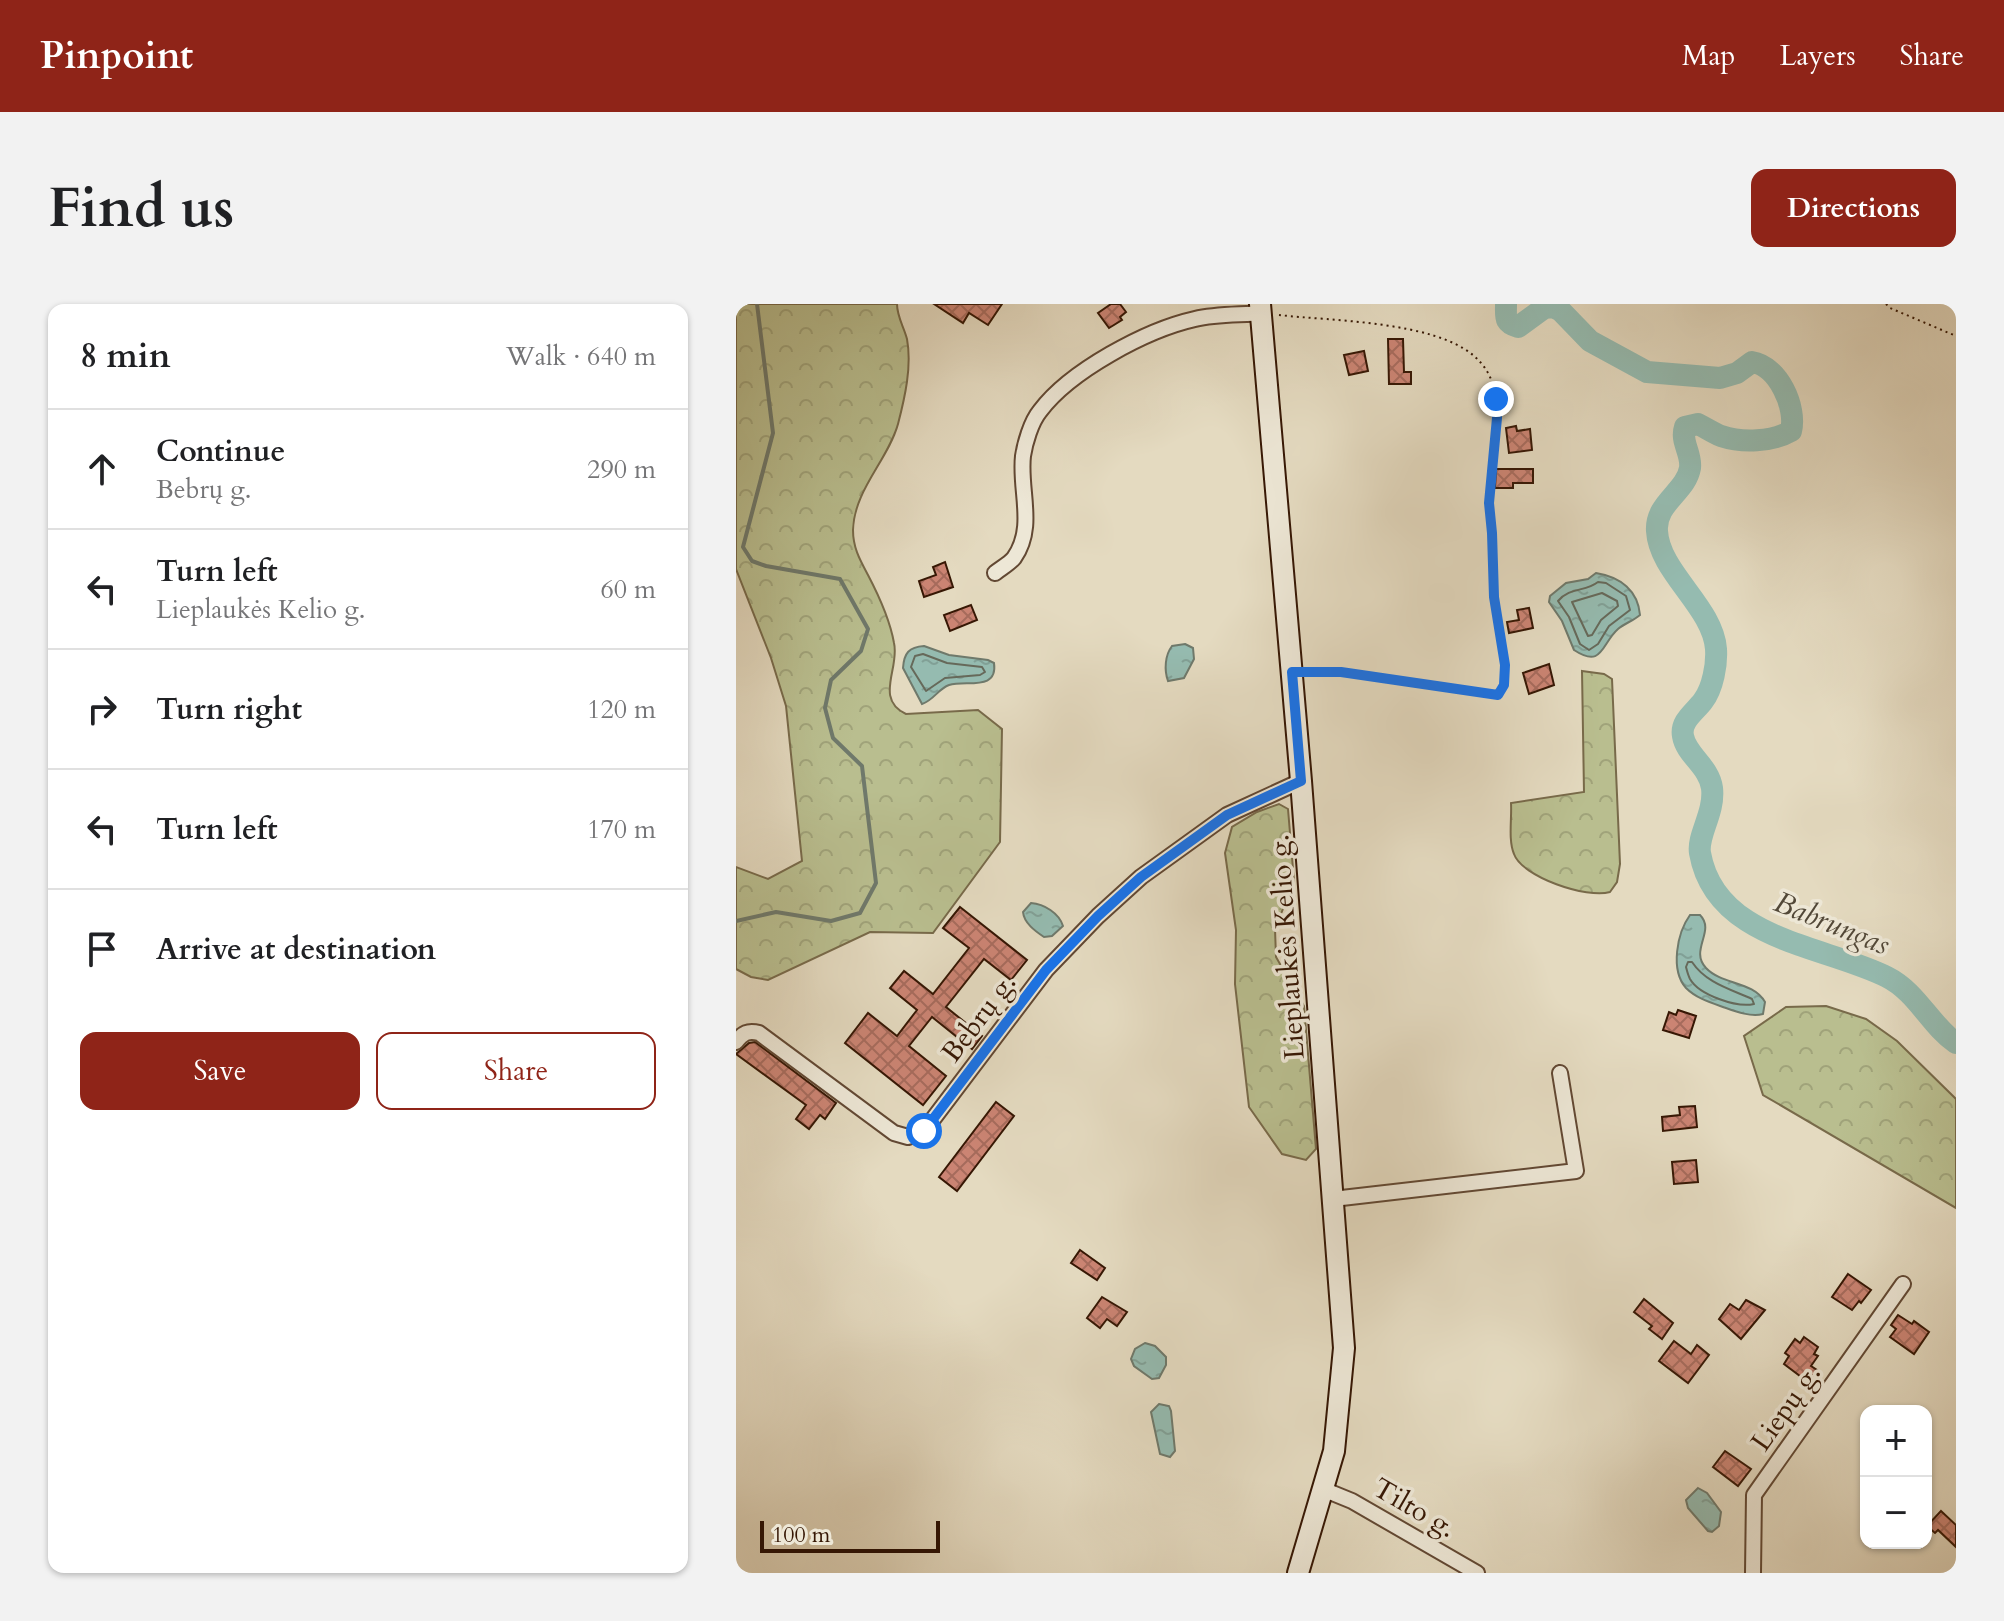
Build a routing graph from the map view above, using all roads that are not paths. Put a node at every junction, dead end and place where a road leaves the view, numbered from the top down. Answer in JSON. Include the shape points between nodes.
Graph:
{"nodes":[{"id":1,"x":1261,"y":308,"type":"edge"},
{"id":2,"x":995,"y":573,"type":"dead end"},
{"id":3,"x":1301,"y":781,"type":"junction"},
{"id":4,"x":736,"y":1042,"type":"edge"},
{"id":5,"x":1560,"y":1073,"type":"dead end"},
{"id":6,"x":1333,"y":1199,"type":"junction"},
{"id":7,"x":1903,"y":1284,"type":"dead end"},
{"id":8,"x":1325,"y":1490,"type":"junction"},
{"id":9,"x":1298,"y":1573,"type":"edge"},
{"id":10,"x":1477,"y":1573,"type":"edge"},
{"id":11,"x":1753,"y":1573,"type":"edge"}],
"edges":[{"from":1,"to":2,"type":"street","via":[[1171,326],[1071,378],[1038,413],[1031,429],[1023,457],[1023,536],[1013,558]]},
{"from":1,"to":3,"type":"main road","name":"Lieplaukės Kelio g."},
{"from":3,"to":4,"type":"street","name":"Bebrų g.","via":[[1227,815],[1141,877],[1098,916],[1046,970],[924,1131],[908,1137],[894,1133],[759,1033],[743,1033]]},
{"from":3,"to":6,"type":"main road","name":"Lieplaukės Kelio g."},
{"from":5,"to":6,"type":"street","via":[[1576,1171]]},
{"from":6,"to":8,"type":"main road","name":"Lieplaukės Kelio g.","via":[[1344,1348],[1339,1417]]},
{"from":7,"to":11,"type":"street","name":"Liepų g.","via":[[1754,1495]]},
{"from":8,"to":9,"type":"main road","name":"Lieplaukės Kelio g."},
{"from":8,"to":10,"type":"street","name":"Tilto g."}]}
